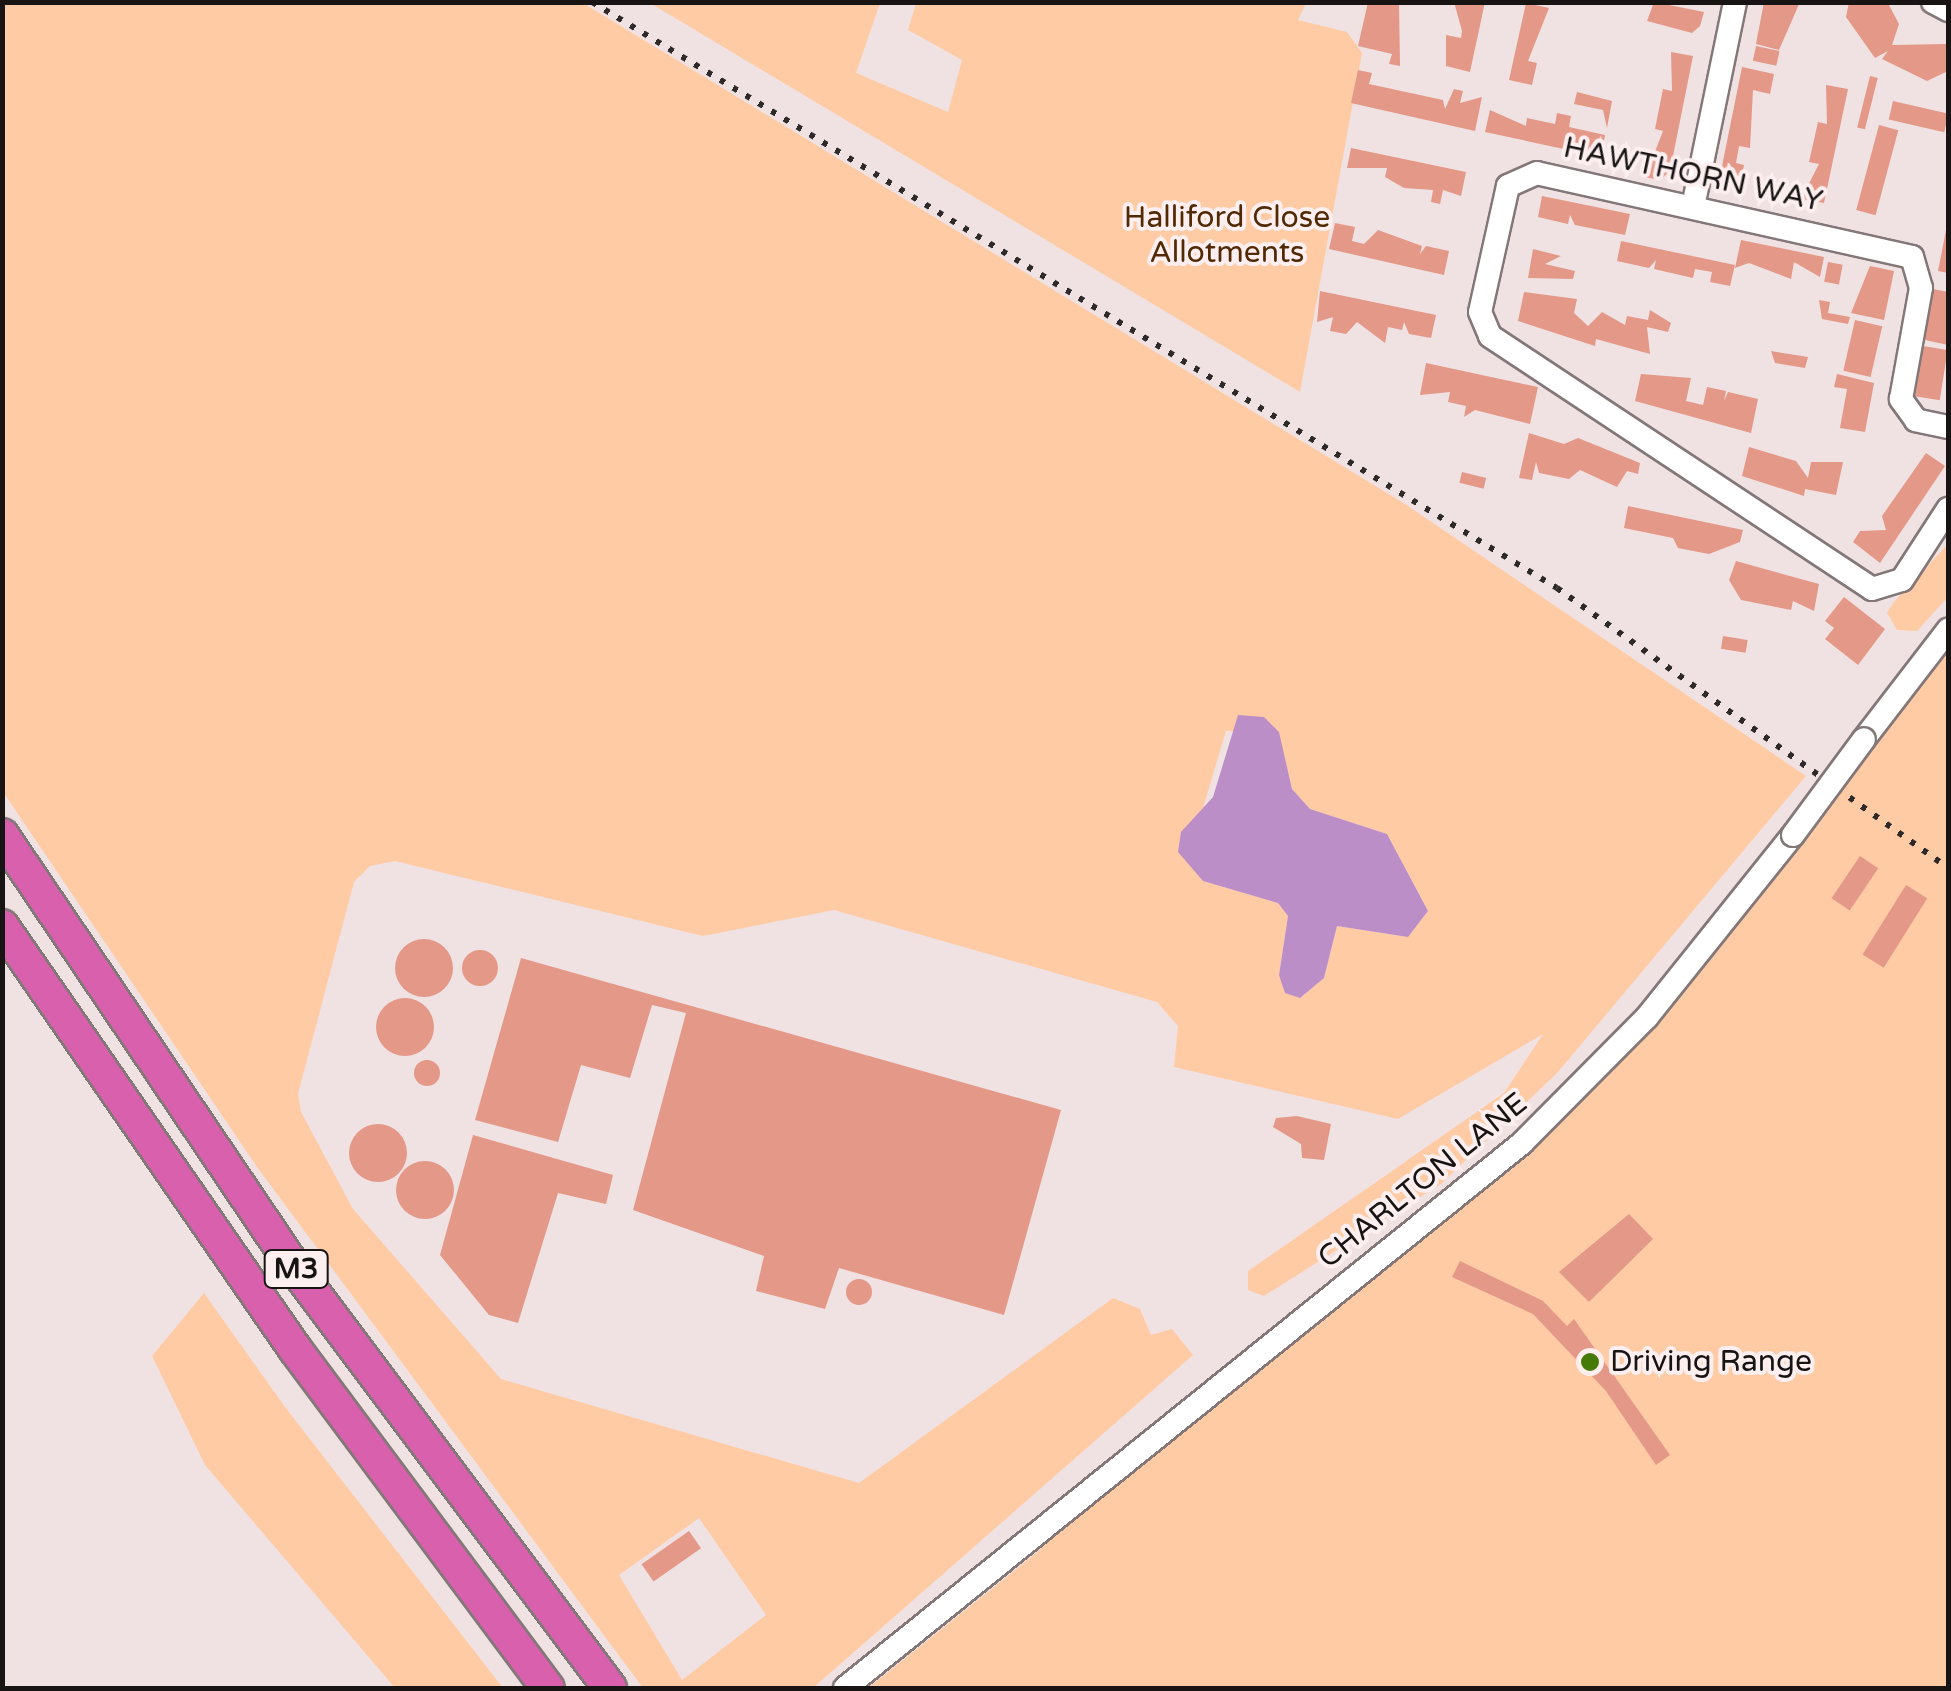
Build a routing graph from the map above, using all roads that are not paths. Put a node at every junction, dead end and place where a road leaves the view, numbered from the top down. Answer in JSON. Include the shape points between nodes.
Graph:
{"nodes":[{"id":1,"x":1735,"y":2,"type":"edge"},
{"id":2,"x":1932,"y":2,"type":"edge"},
{"id":3,"x":1948,"y":10,"type":"edge"},
{"id":4,"x":1694,"y":202,"type":"junction"},
{"id":5,"x":1948,"y":426,"type":"edge"},
{"id":6,"x":1948,"y":510,"type":"edge"},
{"id":7,"x":1948,"y":630,"type":"edge"},
{"id":8,"x":2,"y":836,"type":"edge"},
{"id":9,"x":2,"y":926,"type":"edge"},
{"id":10,"x":548,"y":1688,"type":"edge"},
{"id":11,"x":610,"y":1688,"type":"edge"},
{"id":12,"x":845,"y":1688,"type":"edge"}],
"edges":[{"from":1,"to":4,"type":"street"},
{"from":2,"to":3,"type":"street"},
{"from":4,"to":5,"type":"street","name":"HAWTHORN WAY","via":[[1912,257],[1921,288],[1901,398],[1916,420]]},
{"from":4,"to":6,"type":"street","name":"HAWTHORN WAY","via":[[1536,173],[1516,178],[1503,198],[1481,325],[1872,589],[1902,580]]},
{"from":7,"to":12,"type":"street","name":"CHARLTON LANE","bridge":true,"via":[[1648,1018],[1522,1143]]},
{"from":8,"to":11,"type":"highway","number":"M3","via":[[292,1264]]},
{"from":9,"to":10,"type":"highway","number":"M3","via":[[283,1333]]}]}
